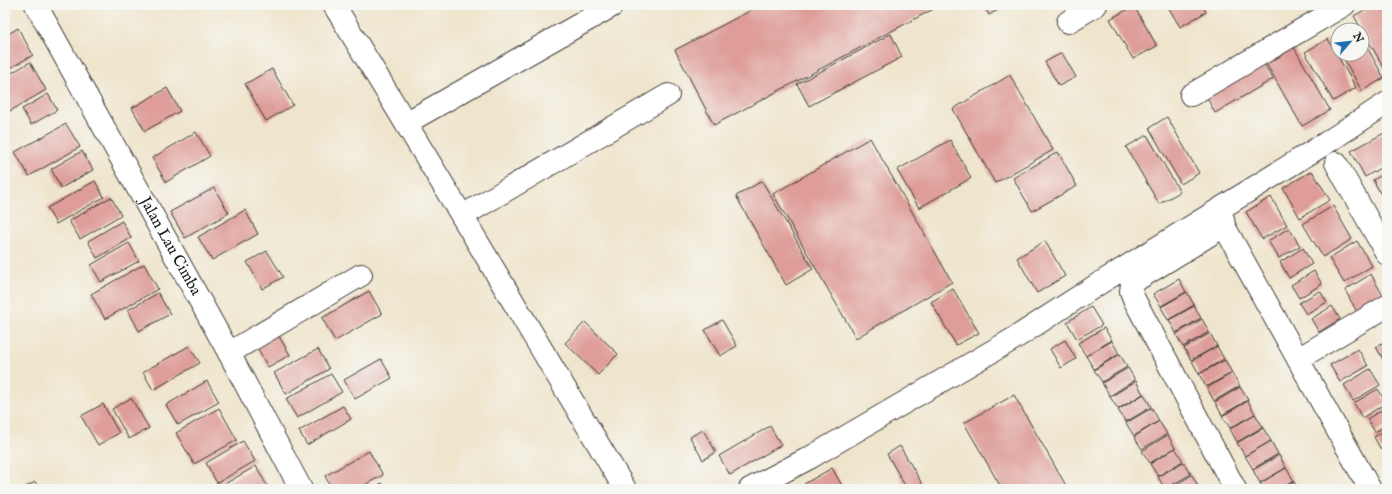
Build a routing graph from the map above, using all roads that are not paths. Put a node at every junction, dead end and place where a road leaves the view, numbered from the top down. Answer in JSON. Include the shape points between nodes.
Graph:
{"nodes":[{"id":1,"x":36,"y":5,"type":"edge"},
{"id":2,"x":334,"y":5,"type":"edge"},
{"id":3,"x":1096,"y":5,"type":"edge"},
{"id":4,"x":1344,"y":5,"type":"edge"},
{"id":5,"x":612,"y":6,"type":"edge"},
{"id":6,"x":1068,"y":22,"type":"dead end"},
{"id":7,"x":1192,"y":94,"type":"dead end"},
{"id":8,"x":668,"y":95,"type":"dead end"},
{"id":9,"x":1387,"y":103,"type":"edge"},
{"id":10,"x":406,"y":123,"type":"junction"},
{"id":11,"x":1336,"y":163,"type":"dead end"},
{"id":12,"x":462,"y":216,"type":"junction"},
{"id":13,"x":1387,"y":254,"type":"edge"},
{"id":14,"x":361,"y":275,"type":"dead end"},
{"id":15,"x":1387,"y":306,"type":"edge"},
{"id":16,"x":229,"y":354,"type":"junction"},
{"id":17,"x":1298,"y":359,"type":"junction"},
{"id":18,"x":301,"y":489,"type":"edge"},
{"id":19,"x":624,"y":489,"type":"edge"},
{"id":20,"x":750,"y":489,"type":"edge"},
{"id":21,"x":1235,"y":489,"type":"edge"},
{"id":22,"x":1370,"y":489,"type":"edge"}],
"edges":[{"from":1,"to":16,"type":"street","name":"Jalan Lau Cimba"},
{"from":2,"to":10,"type":"street"},
{"from":3,"to":6,"type":"street"},
{"from":4,"to":7,"type":"street"},
{"from":5,"to":10,"type":"street"},
{"from":8,"to":12,"type":"street"},
{"from":9,"to":20,"type":"street","via":[[1015,338],[811,457]]},
{"from":10,"to":12,"type":"street"},
{"from":11,"to":13,"type":"street"},
{"from":12,"to":19,"type":"street"},
{"from":14,"to":16,"type":"street"},
{"from":15,"to":17,"type":"street"},
{"from":16,"to":18,"type":"street","name":"Jalan Lau Cimba"},
{"from":17,"to":21,"type":"street","via":[[1223,223],[1132,284],[1134,300]]},
{"from":17,"to":22,"type":"street"}]}
